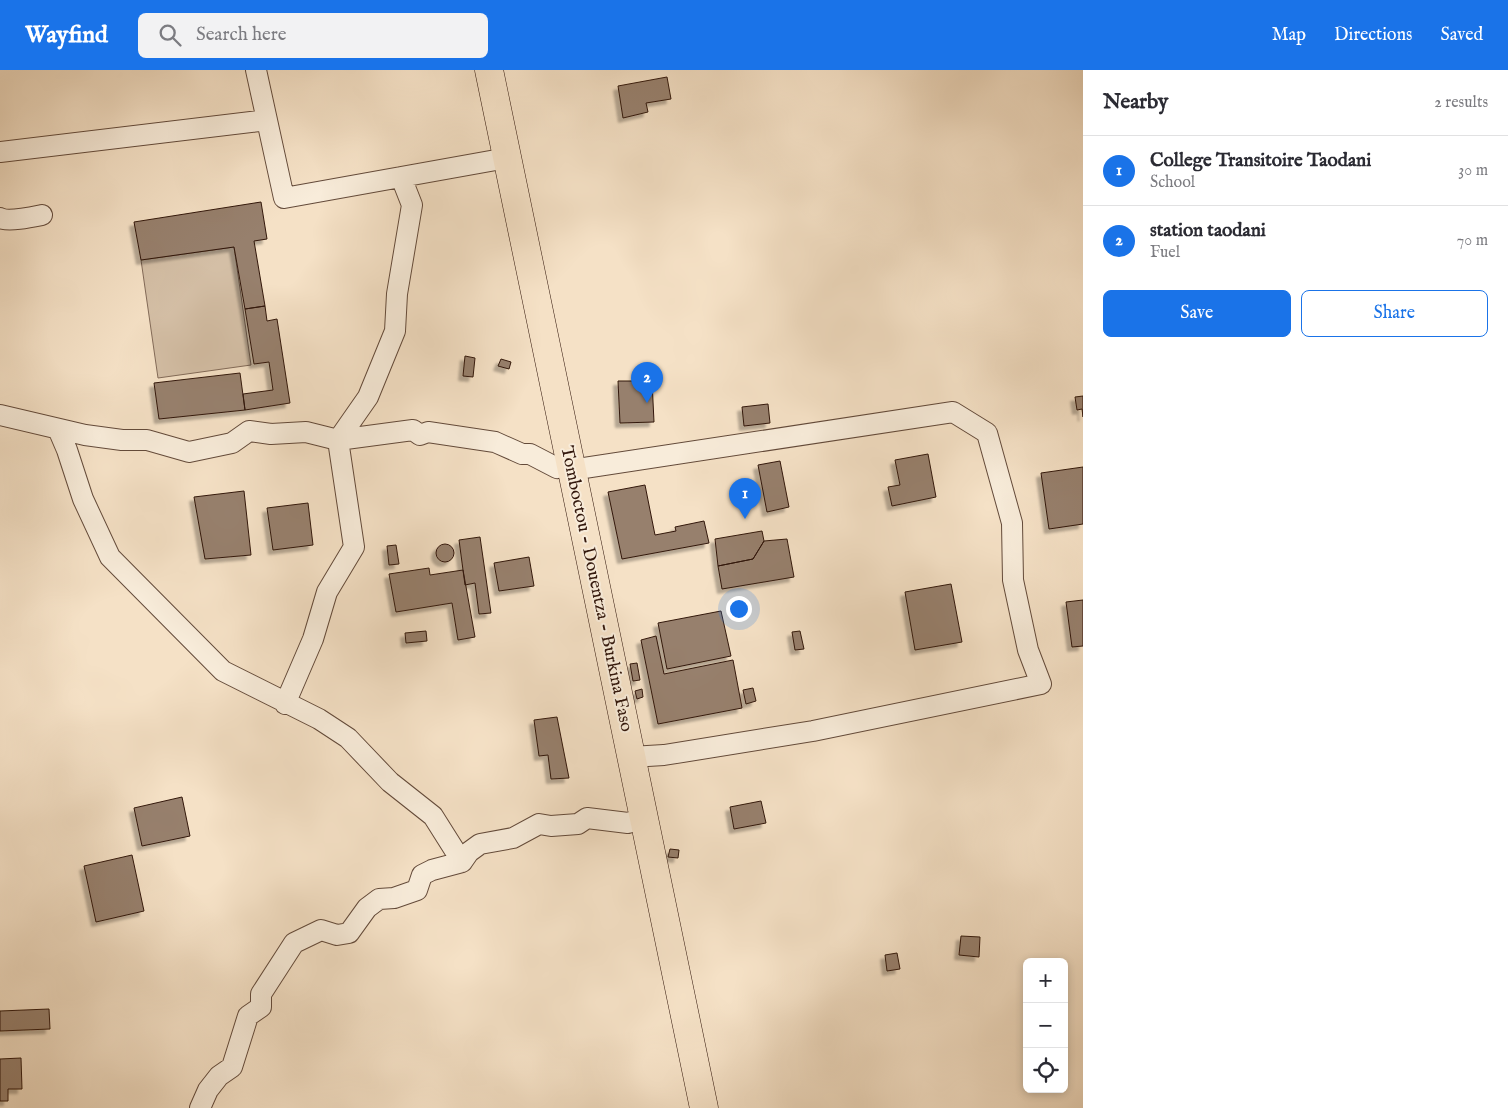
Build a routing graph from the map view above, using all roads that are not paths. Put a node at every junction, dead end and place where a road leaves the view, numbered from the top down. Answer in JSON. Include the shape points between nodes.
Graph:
{"nodes":[{"id":1,"x":256,"y":70,"type":"edge"},
{"id":2,"x":489,"y":70,"type":"edge"},
{"id":3,"x":267,"y":120,"type":"junction"},
{"id":4,"x":0,"y":152,"type":"edge"},
{"id":5,"x":507,"y":158,"type":"junction"},
{"id":6,"x":401,"y":177,"type":"junction"},
{"id":7,"x":42,"y":216,"type":"dead end"},
{"id":8,"x":0,"y":218,"type":"edge"},
{"id":9,"x":0,"y":415,"type":"edge"},
{"id":10,"x":58,"y":429,"type":"junction"},
{"id":11,"x":338,"y":440,"type":"junction"},
{"id":12,"x":570,"y":464,"type":"junction"},
{"id":13,"x":285,"y":704,"type":"junction"},
{"id":14,"x":631,"y":757,"type":"junction"},
{"id":15,"x":644,"y":818,"type":"junction"},
{"id":16,"x":462,"y":862,"type":"junction"},
{"id":17,"x":200,"y":1108,"type":"edge"},
{"id":18,"x":704,"y":1108,"type":"edge"}],
"edges":[{"from":1,"to":3,"type":"street"},
{"from":2,"to":5,"type":"main road","name":"Tomboctou - Douentza - Burkina Faso"},
{"from":3,"to":4,"type":"street"},
{"from":3,"to":6,"type":"street","via":[[284,198]]},
{"from":5,"to":6,"type":"street"},
{"from":5,"to":12,"type":"main road","name":"Tomboctou - Douentza - Burkina Faso"},
{"from":6,"to":11,"type":"street","via":[[412,205],[397,294],[395,331],[368,397]]},
{"from":7,"to":8,"type":"street","via":[[23,216],[15,220]]},
{"from":9,"to":10,"type":"street"},
{"from":10,"to":11,"type":"street","via":[[122,440],[147,440],[189,452],[217,448],[250,431],[272,434],[306,432]]},
{"from":10,"to":13,"type":"street","via":[[83,499],[110,557],[208,659],[223,671]]},
{"from":11,"to":12,"type":"street","via":[[413,430],[420,435],[428,432],[495,442],[557,468]]},
{"from":11,"to":13,"type":"street","via":[[354,547],[327,592],[313,639]]},
{"from":12,"to":14,"type":"main road","name":"Tomboctou - Douentza - Burkina Faso"},
{"from":12,"to":14,"type":"street","via":[[953,412],[987,432],[1012,523],[1013,580],[1028,650],[1041,684],[813,731],[664,755]]},
{"from":13,"to":16,"type":"street","via":[[319,719],[348,738],[390,782],[433,816]]},
{"from":14,"to":15,"type":"main road","name":"Tomboctou - Douentza - Burkina Faso"},
{"from":15,"to":16,"type":"street","via":[[628,823],[587,818],[578,824],[539,824],[513,838],[480,844]]},
{"from":15,"to":18,"type":"main road","name":"Tomboctou - Douentza - Burkina Faso"},
{"from":16,"to":17,"type":"street","via":[[422,875],[417,890],[379,899],[367,908],[349,933],[337,935],[321,930],[294,943],[261,994],[261,1007],[248,1016],[232,1067],[218,1076]]}]}
